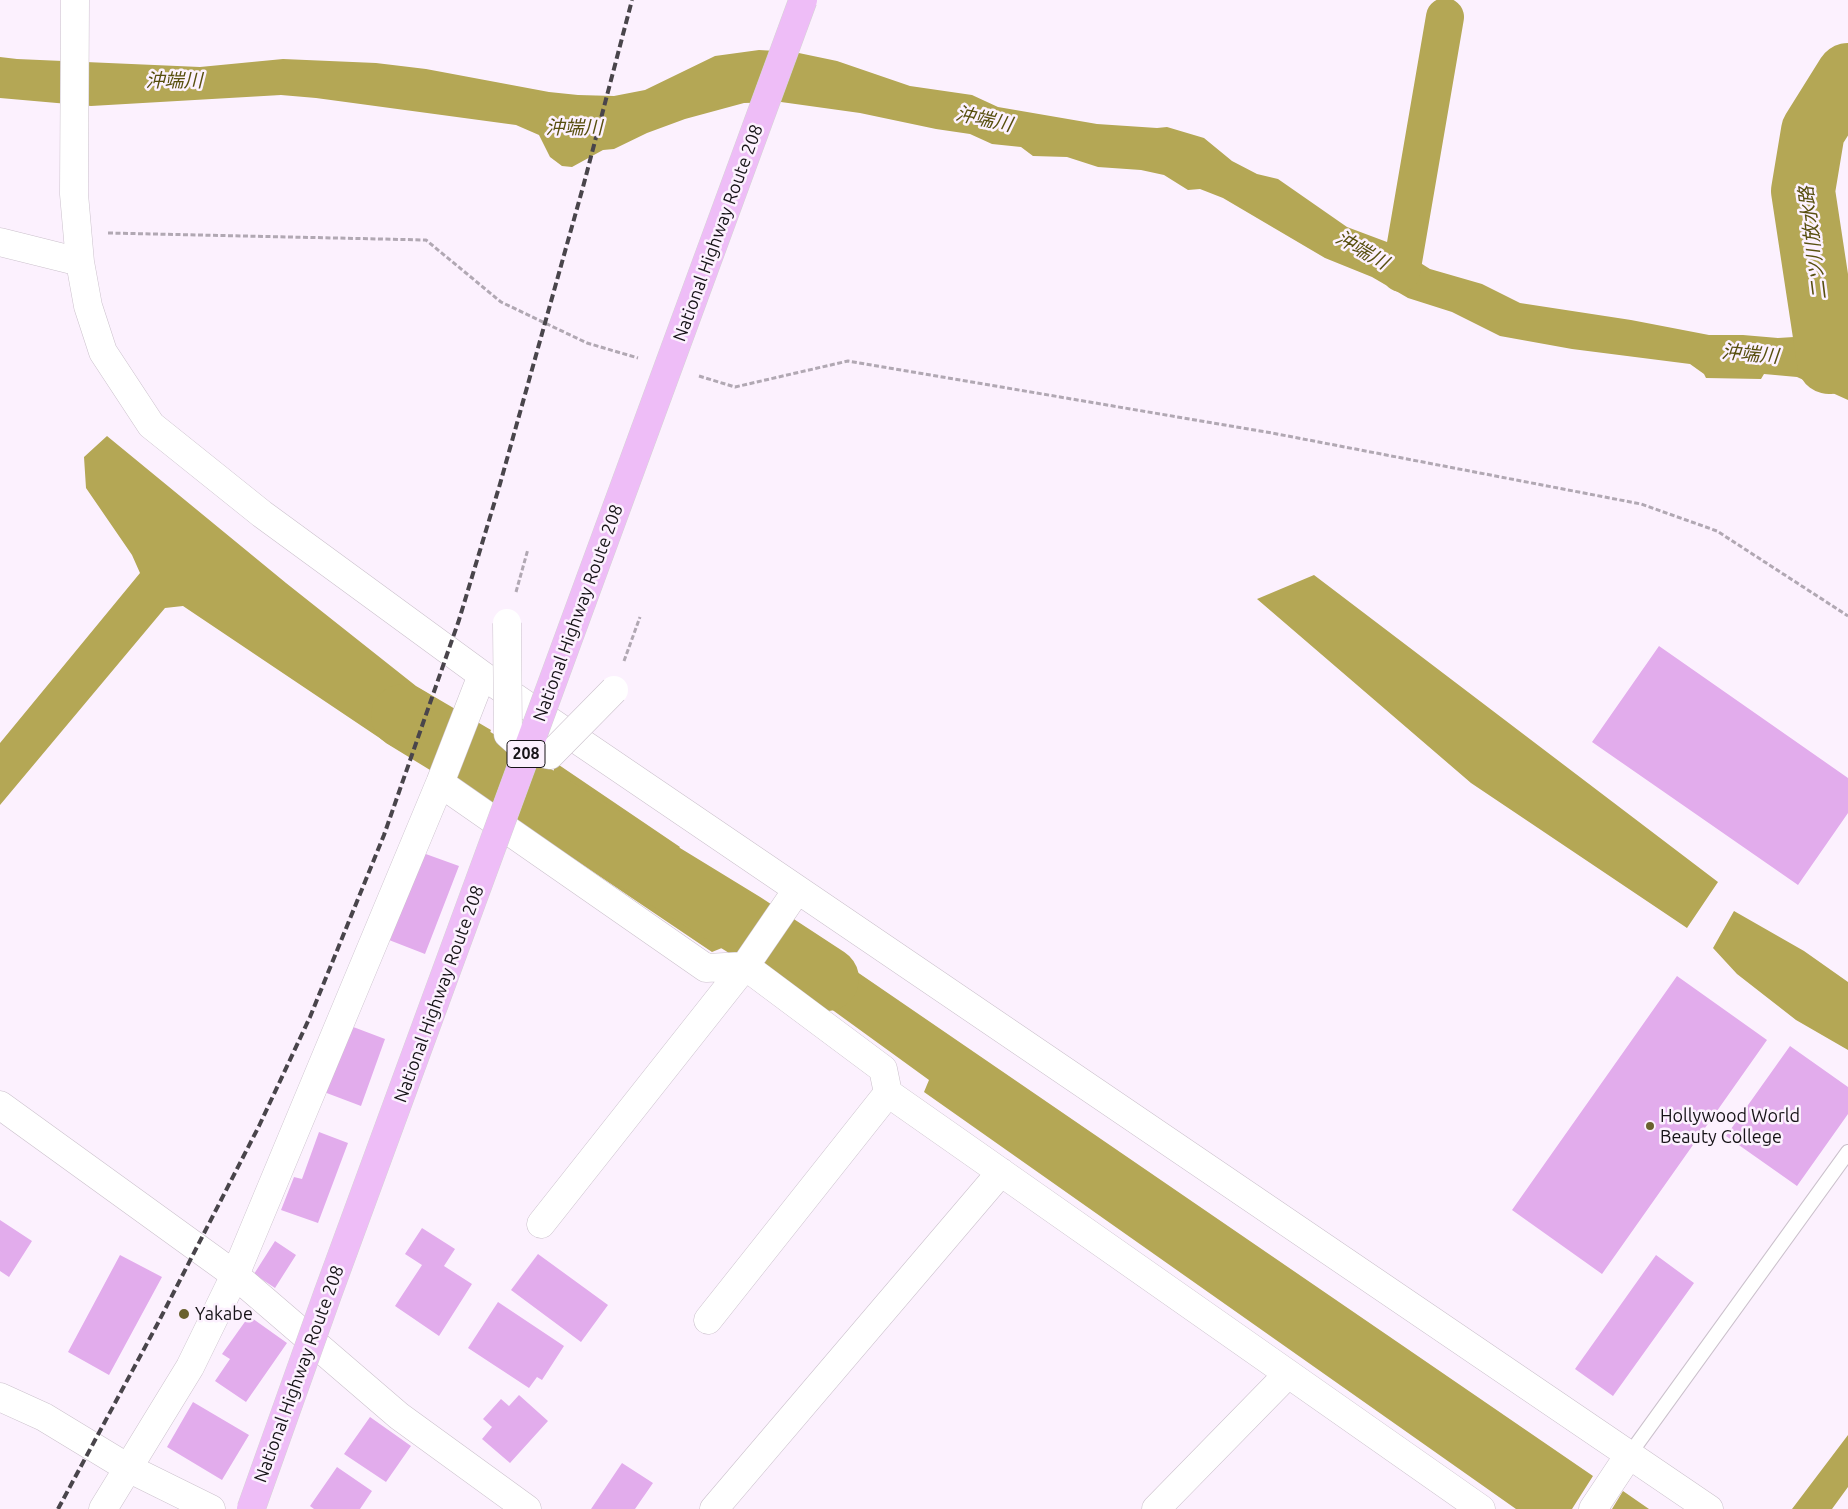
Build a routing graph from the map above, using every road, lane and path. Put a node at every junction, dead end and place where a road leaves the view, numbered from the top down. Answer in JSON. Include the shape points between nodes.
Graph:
{"nodes":[{"id":1,"x":75,"y":0,"type":"edge"},
{"id":2,"x":803,"y":0,"type":"edge"},
{"id":3,"x":78,"y":232,"type":"junction"},
{"id":4,"x":0,"y":242,"type":"edge"},
{"id":5,"x":80,"y":262,"type":"junction"},
{"id":6,"x":642,"y":360,"type":"dead end"},
{"id":7,"x":698,"y":376,"type":"dead end"},
{"id":8,"x":528,"y":549,"type":"dead end"},
{"id":9,"x":1848,"y":616,"type":"edge"},
{"id":10,"x":640,"y":617,"type":"dead end"},
{"id":11,"x":507,"y":623,"type":"joint"},
{"id":12,"x":482,"y":676,"type":"junction"},
{"id":13,"x":614,"y":690,"type":"joint"},
{"id":14,"x":527,"y":751,"type":"junction"},
{"id":15,"x":440,"y":783,"type":"junction"},
{"id":16,"x":797,"y":890,"type":"junction"},
{"id":17,"x":745,"y":966,"type":"junction"},
{"id":18,"x":888,"y":1093,"type":"junction"},
{"id":19,"x":0,"y":1106,"type":"edge"},
{"id":20,"x":1848,"y":1152,"type":"edge"},
{"id":21,"x":1001,"y":1172,"type":"junction"},
{"id":22,"x":541,"y":1224,"type":"dead end"},
{"id":23,"x":235,"y":1275,"type":"junction"},
{"id":24,"x":708,"y":1320,"type":"dead end"},
{"id":25,"x":1288,"y":1374,"type":"junction"},
{"id":26,"x":0,"y":1397,"type":"edge"},
{"id":27,"x":1628,"y":1456,"type":"junction"},
{"id":28,"x":128,"y":1468,"type":"junction"},
{"id":29,"x":103,"y":1509,"type":"edge"},
{"id":30,"x":211,"y":1509,"type":"edge"},
{"id":31,"x":251,"y":1509,"type":"edge"},
{"id":32,"x":527,"y":1509,"type":"edge"},
{"id":33,"x":714,"y":1509,"type":"edge"},
{"id":34,"x":1156,"y":1509,"type":"edge"},
{"id":35,"x":1482,"y":1509,"type":"edge"},
{"id":36,"x":1592,"y":1509,"type":"edge"},
{"id":37,"x":1709,"y":1509,"type":"edge"}],
"edges":[{"from":1,"to":3,"type":"street","via":[[74,194]]},
{"from":2,"to":14,"type":"highway","name":"National Highway Route 208","number":"208","bridge":true},
{"from":3,"to":5,"type":"street"},
{"from":3,"to":6,"type":"path","via":[[426,240],[501,302],[587,343]]},
{"from":4,"to":5,"type":"street"},
{"from":5,"to":12,"type":"street","via":[[88,306],[103,352],[151,425],[262,514]]},
{"from":7,"to":9,"type":"path","via":[[735,387],[848,361],[1272,433],[1641,504],[1717,531]]},
{"from":8,"to":11,"type":"path"},
{"from":10,"to":13,"type":"path"},
{"from":11,"to":14,"type":"street","bridge":true,"via":[[508,734]]},
{"from":12,"to":15,"type":"street"},
{"from":12,"to":16,"type":"street"},
{"from":13,"to":14,"type":"street","bridge":true,"via":[[550,755]]},
{"from":14,"to":31,"type":"highway","name":"National Highway Route 208","number":"208","bridge":true},
{"from":15,"to":17,"type":"street","via":[[706,968]]},
{"from":15,"to":23,"type":"street"},
{"from":16,"to":17,"type":"street"},
{"from":16,"to":27,"type":"street"},
{"from":17,"to":18,"type":"street","via":[[884,1069]]},
{"from":17,"to":22,"type":"street"},
{"from":18,"to":21,"type":"street"},
{"from":18,"to":24,"type":"street"},
{"from":19,"to":23,"type":"street"},
{"from":20,"to":27,"type":"lane"},
{"from":21,"to":25,"type":"street"},
{"from":21,"to":33,"type":"street"},
{"from":23,"to":28,"type":"street","via":[[190,1366]]},
{"from":23,"to":32,"type":"street","via":[[399,1416]]},
{"from":25,"to":34,"type":"street"},
{"from":25,"to":35,"type":"street"},
{"from":26,"to":28,"type":"street","via":[[44,1417]]},
{"from":27,"to":36,"type":"street"},
{"from":27,"to":37,"type":"street"},
{"from":28,"to":29,"type":"street"},
{"from":28,"to":30,"type":"street"}]}
